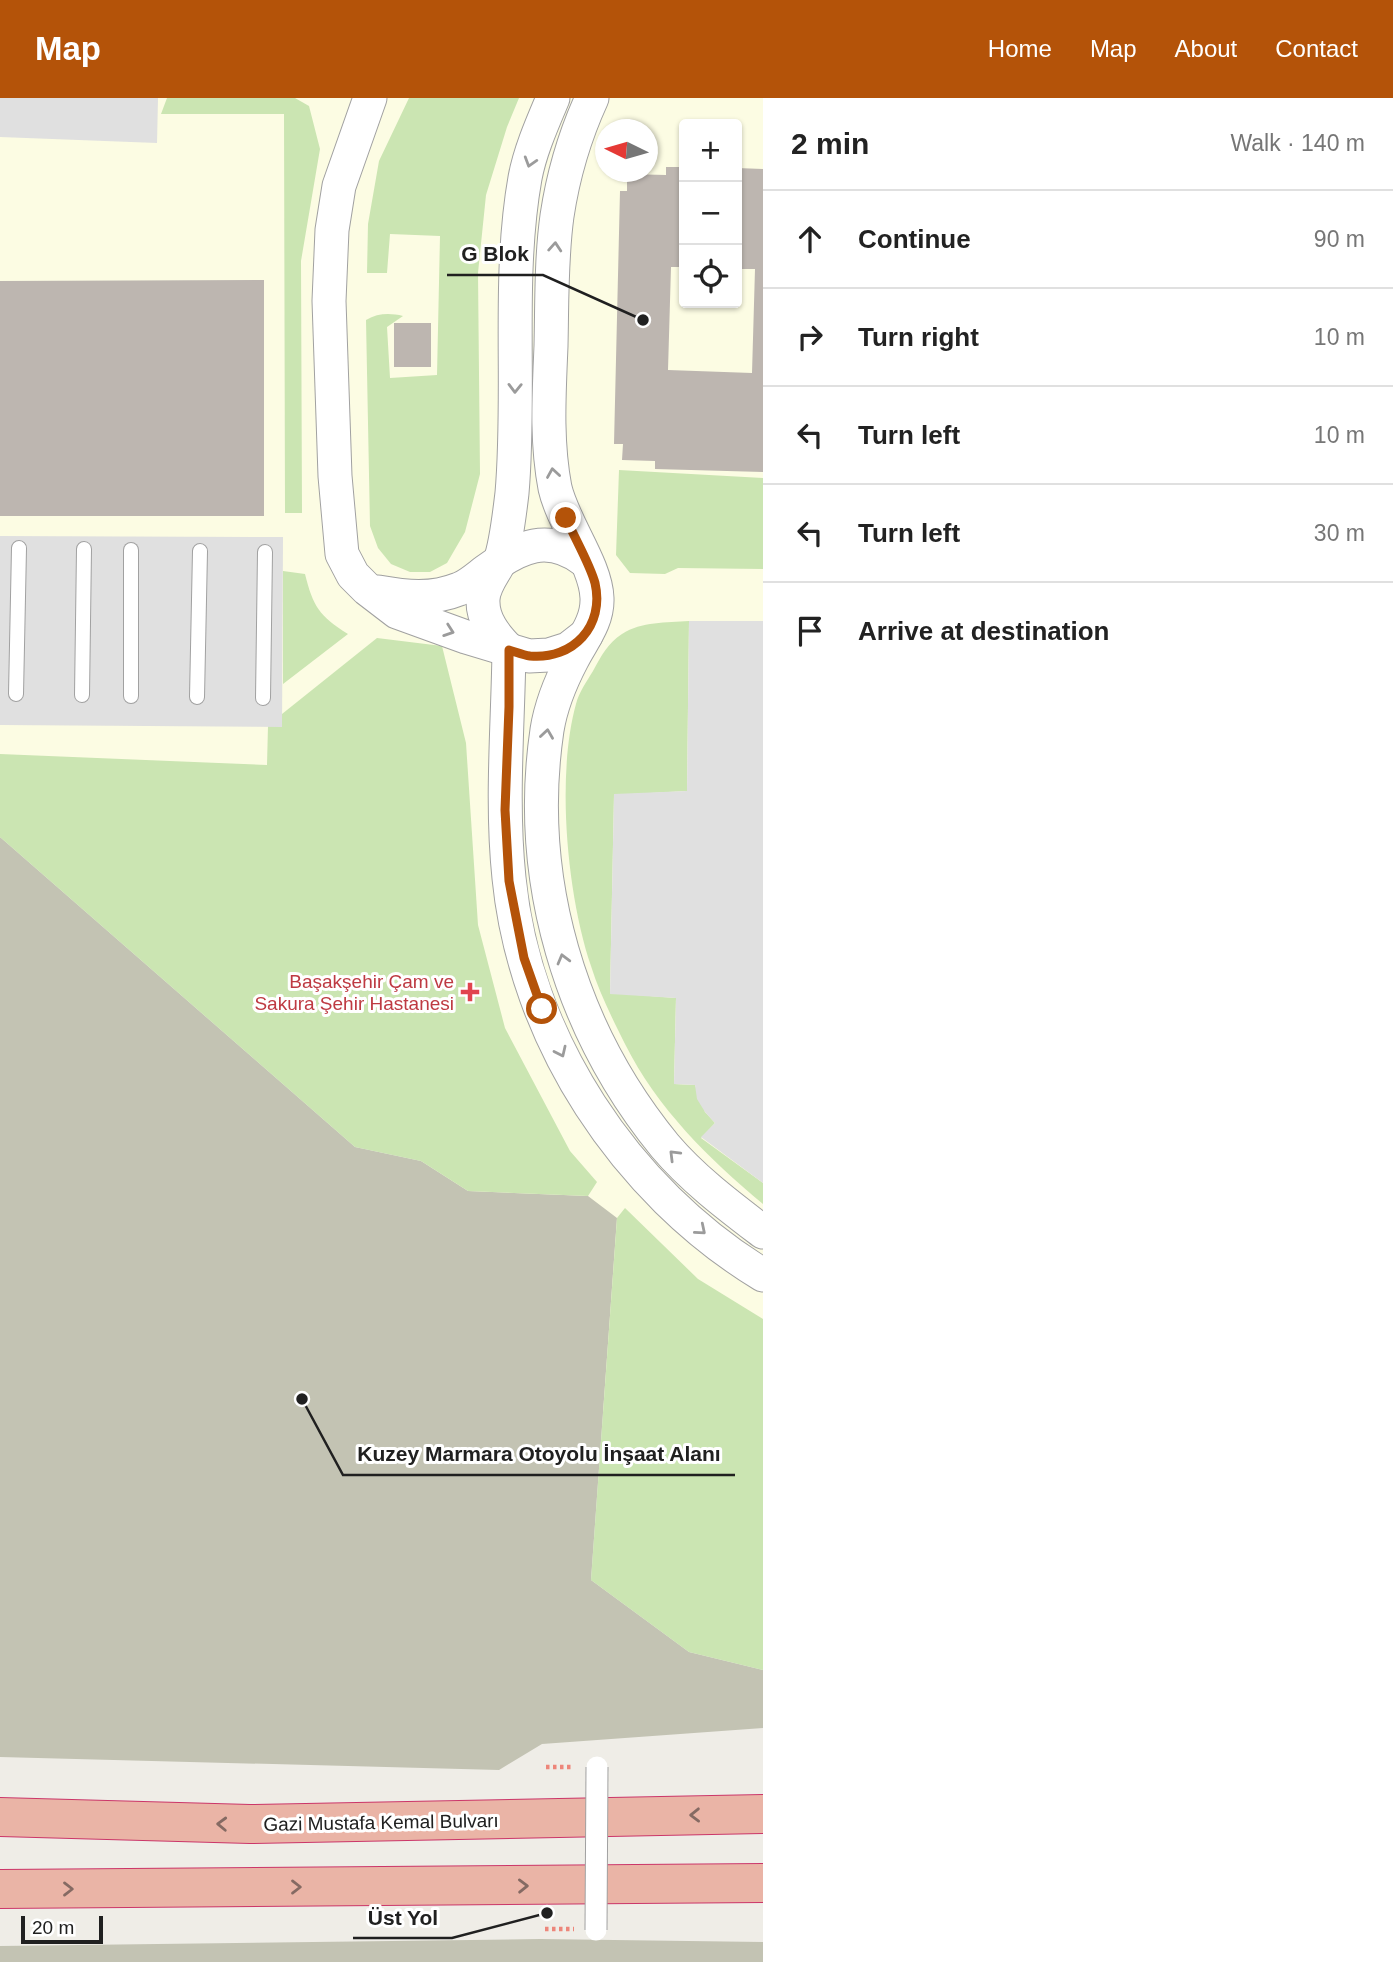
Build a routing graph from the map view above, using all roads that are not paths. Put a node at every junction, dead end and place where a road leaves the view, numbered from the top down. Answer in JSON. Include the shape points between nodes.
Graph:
{"nodes":[{"id":1,"x":370,"y":98,"type":"edge"},
{"id":2,"x":553,"y":98,"type":"edge"},
{"id":3,"x":592,"y":98,"type":"edge"},
{"id":4,"x":19,"y":548,"type":"dead end"},
{"id":5,"x":84,"y":549,"type":"dead end"},
{"id":6,"x":131,"y":550,"type":"dead end"},
{"id":7,"x":200,"y":551,"type":"dead end"},
{"id":8,"x":265,"y":552,"type":"dead end"},
{"id":9,"x":584,"y":560,"type":"junction"},
{"id":10,"x":500,"y":561,"type":"junction"},
{"id":11,"x":367,"y":589,"type":"junction"},
{"id":12,"x":588,"y":633,"type":"junction"},
{"id":13,"x":509,"y":650,"type":"junction"},
{"id":14,"x":16,"y":694,"type":"dead end"},
{"id":15,"x":82,"y":695,"type":"dead end"},
{"id":16,"x":131,"y":696,"type":"dead end"},
{"id":17,"x":197,"y":697,"type":"dead end"},
{"id":18,"x":262,"y":698,"type":"dead end"},
{"id":19,"x":763,"y":1232,"type":"edge"},
{"id":20,"x":763,"y":1275,"type":"edge"},
{"id":21,"x":597,"y":1767,"type":"dead end"},
{"id":22,"x":763,"y":1814,"type":"edge"},
{"id":23,"x":0,"y":1817,"type":"edge"},
{"id":24,"x":763,"y":1883,"type":"edge"},
{"id":25,"x":0,"y":1889,"type":"edge"},
{"id":26,"x":596,"y":1930,"type":"dead end"}],
"edges":[{"from":1,"to":11,"type":"street","via":[[340,186],[332,230],[329,301],[342,554]]},
{"from":2,"to":10,"type":"street","one_way":true,"via":[[524,188],[514,466]]},
{"from":9,"to":3,"type":"street","one_way":true,"via":[[556,492],[548,441],[557,217],[579,125]]},
{"from":4,"to":14,"type":"lane"},
{"from":5,"to":15,"type":"lane"},
{"from":6,"to":16,"type":"lane"},
{"from":7,"to":17,"type":"lane"},
{"from":8,"to":18,"type":"lane"},
{"from":9,"to":10,"type":"street","via":[[553,544],[519,549]]},
{"from":9,"to":12,"type":"street","via":[[597,600]]},
{"from":10,"to":11,"type":"street","via":[[461,589],[426,597]]},
{"from":10,"to":13,"type":"street","via":[[487,581],[483,600],[485,618]]},
{"from":11,"to":13,"type":"street","one_way":true,"via":[[397,612]]},
{"from":12,"to":13,"type":"street","via":[[568,649],[549,655]]},
{"from":19,"to":12,"type":"street","one_way":true,"via":[[702,1182],[645,1119],[609,1066],[566,971],[545,863],[542,777],[551,711]]},
{"from":13,"to":20,"type":"street","one_way":true,"via":[[505,810],[509,881],[524,958],[542,1009],[575,1082],[617,1142],[679,1212]]},
{"from":21,"to":26,"type":"street","bridge":true},
{"from":22,"to":23,"type":"highway","name":"Gazi Mustafa Kemal Bulvarı","one_way":true,"via":[[250,1824]]},
{"from":25,"to":24,"type":"highway","one_way":true}]}
